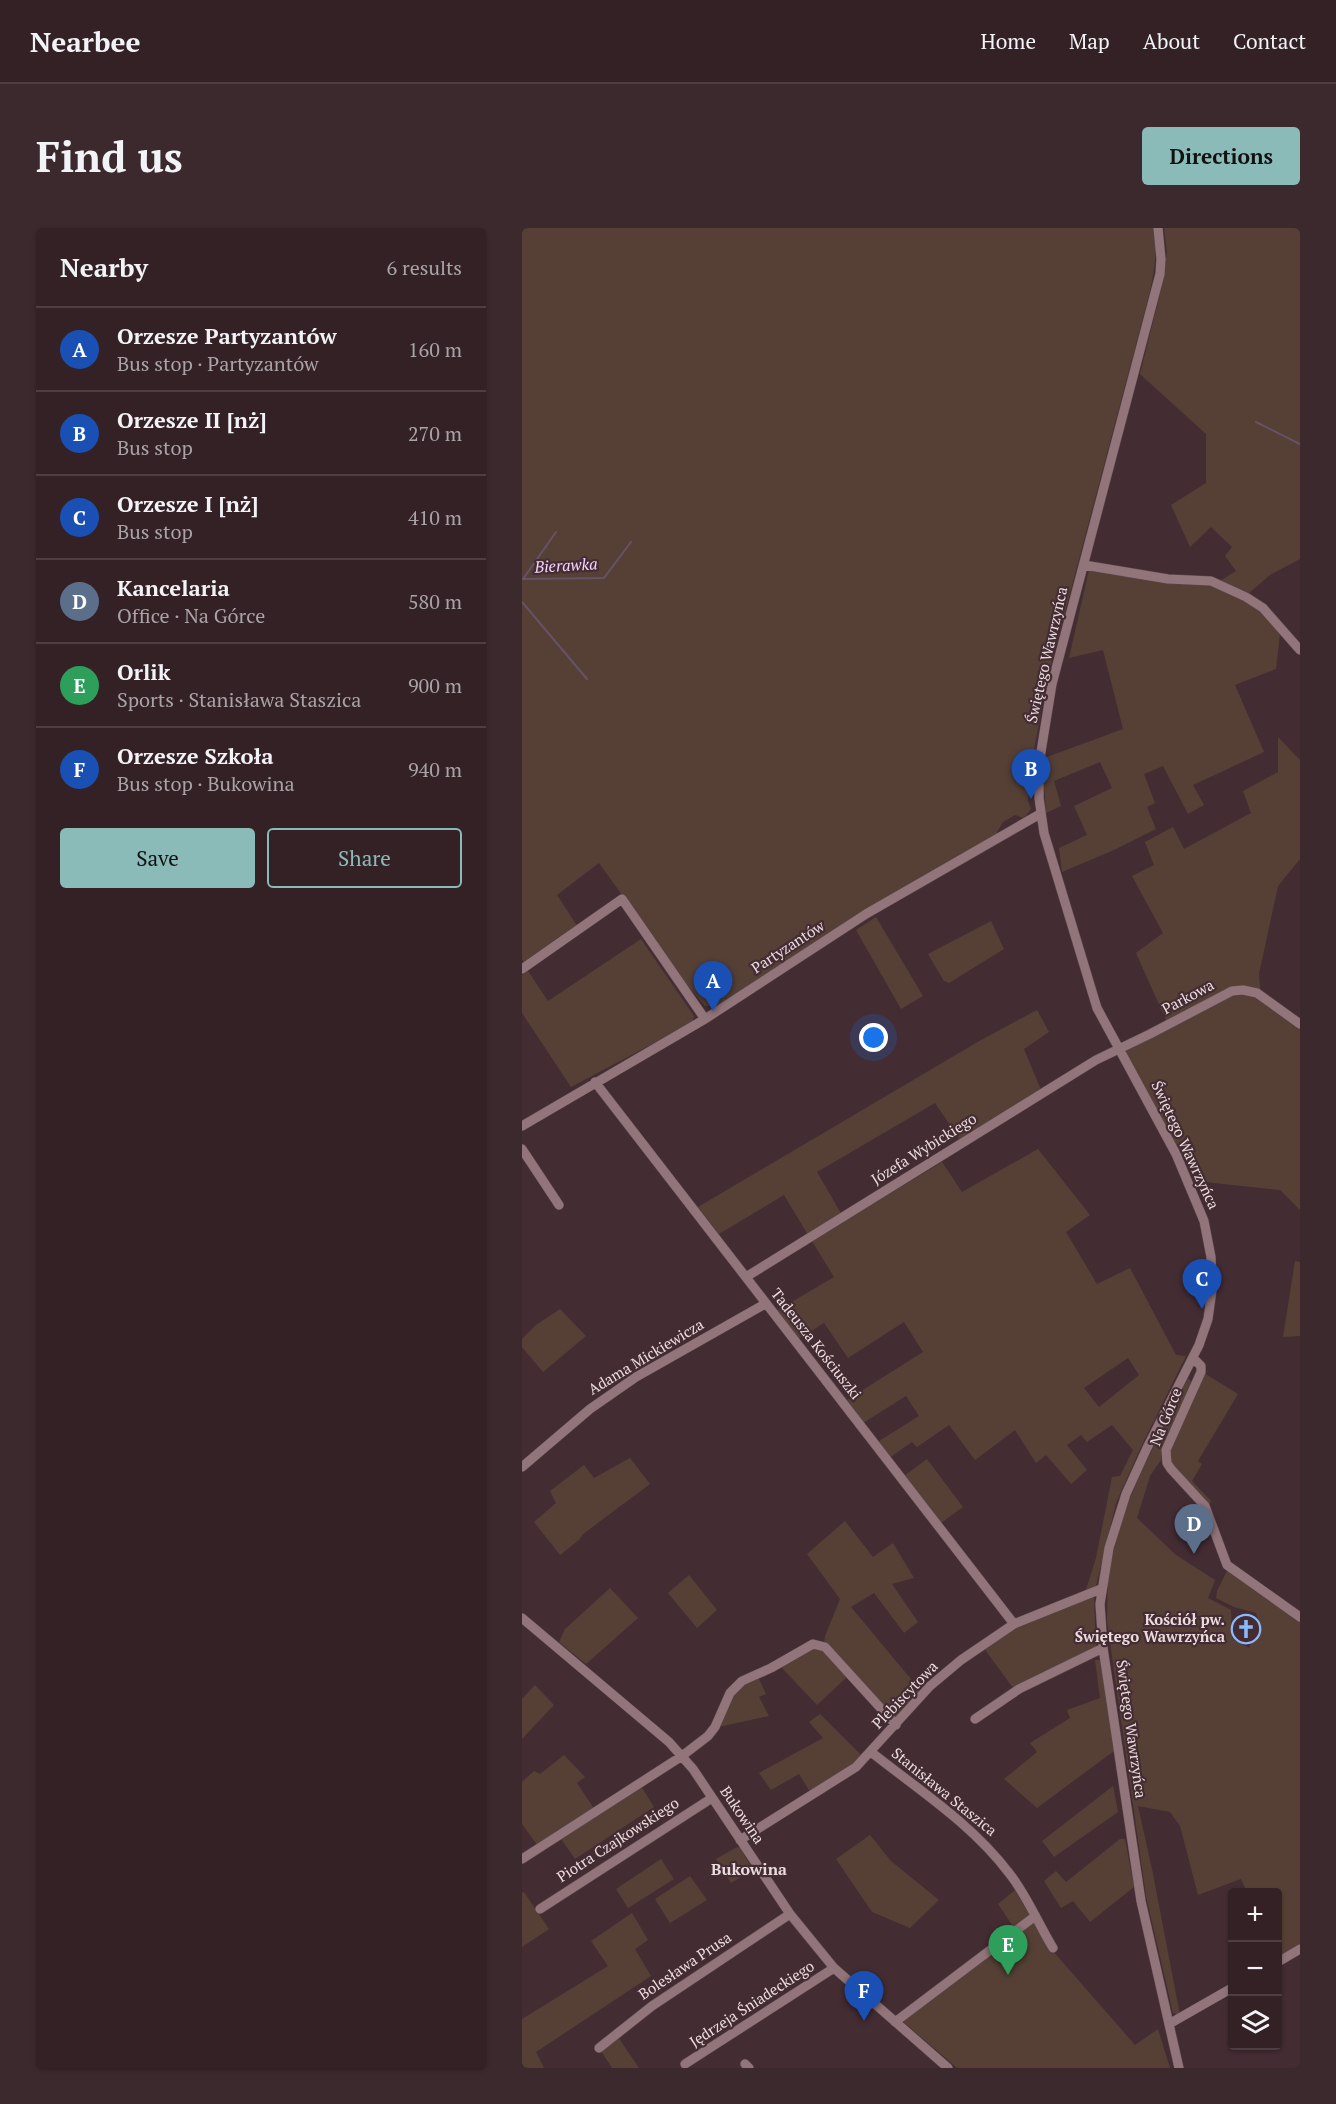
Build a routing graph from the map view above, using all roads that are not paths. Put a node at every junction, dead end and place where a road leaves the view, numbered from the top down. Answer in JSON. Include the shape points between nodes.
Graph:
{"nodes":[{"id":1,"x":1158,"y":228,"type":"edge"},
{"id":2,"x":1084,"y":565,"type":"junction"},
{"id":3,"x":1300,"y":650,"type":"edge"},
{"id":4,"x":1040,"y":814,"type":"junction"},
{"id":5,"x":522,"y":969,"type":"edge"},
{"id":6,"x":705,"y":1019,"type":"junction"},
{"id":7,"x":1300,"y":1024,"type":"edge"},
{"id":8,"x":1120,"y":1048,"type":"junction"},
{"id":9,"x":595,"y":1082,"type":"junction"},
{"id":10,"x":522,"y":1126,"type":"edge"},
{"id":11,"x":522,"y":1149,"type":"edge"},
{"id":12,"x":559,"y":1205,"type":"dead end"},
{"id":13,"x":746,"y":1278,"type":"junction"},
{"id":14,"x":765,"y":1304,"type":"junction"},
{"id":15,"x":1193,"y":1358,"type":"junction"},
{"id":16,"x":522,"y":1467,"type":"edge"},
{"id":17,"x":1101,"y":1589,"type":"junction"},
{"id":18,"x":1300,"y":1617,"type":"edge"},
{"id":19,"x":522,"y":1618,"type":"edge"},
{"id":20,"x":1014,"y":1624,"type":"junction"},
{"id":21,"x":1104,"y":1648,"type":"junction"},
{"id":22,"x":975,"y":1719,"type":"dead end"},
{"id":23,"x":896,"y":1725,"type":"junction"},
{"id":24,"x":871,"y":1752,"type":"junction"},
{"id":25,"x":682,"y":1756,"type":"junction"},
{"id":26,"x":712,"y":1798,"type":"junction"},
{"id":27,"x":740,"y":1840,"type":"junction"},
{"id":28,"x":522,"y":1859,"type":"edge"},
{"id":29,"x":540,"y":1909,"type":"dead end"},
{"id":30,"x":790,"y":1914,"type":"junction"},
{"id":31,"x":1035,"y":1917,"type":"junction"},
{"id":32,"x":1053,"y":1948,"type":"dead end"},
{"id":33,"x":1300,"y":1949,"type":"edge"},
{"id":34,"x":1282,"y":1960,"type":"edge"},
{"id":35,"x":834,"y":1968,"type":"junction"},
{"id":36,"x":1228,"y":1991,"type":"edge"},
{"id":37,"x":895,"y":2022,"type":"junction"},
{"id":38,"x":1169,"y":2024,"type":"junction"},
{"id":39,"x":599,"y":2048,"type":"dead end"},
{"id":40,"x":686,"y":2064,"type":"dead end"},
{"id":41,"x":948,"y":2068,"type":"edge"},
{"id":42,"x":1179,"y":2068,"type":"edge"}],
"edges":[{"from":1,"to":2,"type":"street","name":"Świętego Wawrzyńca","via":[[1160,274]]},
{"from":2,"to":3,"type":"street","via":[[1168,579],[1211,581],[1263,609]]},
{"from":2,"to":4,"type":"street","name":"Świętego Wawrzyńca","via":[[1052,684],[1040,750]]},
{"from":4,"to":6,"type":"street","name":"Partyzantów","via":[[866,914]]},
{"from":4,"to":8,"type":"street","name":"Świętego Wawrzyńca","via":[[1097,1008]]},
{"from":5,"to":6,"type":"street","via":[[622,899]]},
{"from":6,"to":9,"type":"street","name":"Partyzantów"},
{"from":7,"to":8,"type":"street","name":"Parkowa","via":[[1257,993],[1232,991]]},
{"from":8,"to":13,"type":"street","name":"Józefa Wybickiego"},
{"from":8,"to":15,"type":"street","name":"Świętego Wawrzyńca","via":[[1176,1154],[1209,1241],[1210,1308]]},
{"from":9,"to":10,"type":"street","name":"Partyzantów"},
{"from":9,"to":13,"type":"street","name":"Tadeusza Kościuszki"},
{"from":11,"to":12,"type":"street"},
{"from":13,"to":14,"type":"street","name":"Tadeusza Kościuszki"},
{"from":14,"to":16,"type":"street","name":"Adama Mickiewicza","via":[[636,1377],[590,1409]]},
{"from":14,"to":20,"type":"street","name":"Tadeusza Kościuszki"},
{"from":15,"to":17,"type":"street","name":"Świętego Wawrzyńca","via":[[1126,1494]]},
{"from":15,"to":18,"type":"street","name":"Na Górce","via":[[1201,1372],[1166,1450],[1167,1463],[1205,1506],[1227,1565]]},
{"from":17,"to":20,"type":"street","name":"Plebiscytowa"},
{"from":17,"to":21,"type":"street","name":"Świętego Wawrzyńca"},
{"from":19,"to":25,"type":"street","name":"Bukowina"},
{"from":20,"to":23,"type":"street","name":"Plebiscytowa","via":[[930,1686]]},
{"from":21,"to":22,"type":"street","via":[[1019,1689]]},
{"from":21,"to":38,"type":"street","name":"Świętego Wawrzyńca","via":[[1141,1902]]},
{"from":23,"to":24,"type":"street","name":"Plebiscytowa"},
{"from":23,"to":25,"type":"street","via":[[825,1647],[816,1644],[735,1686],[713,1730]]},
{"from":24,"to":27,"type":"street","name":"Plebiscytowa","via":[[856,1767]]},
{"from":24,"to":31,"type":"street","name":"Stanisława Staszica","via":[[990,1848]]},
{"from":25,"to":26,"type":"street","name":"Bukowina"},
{"from":25,"to":28,"type":"street"},
{"from":26,"to":27,"type":"street","name":"Bukowina"},
{"from":26,"to":29,"type":"street","name":"Piotra Czajkowskiego"},
{"from":27,"to":30,"type":"street","name":"Bukowina"},
{"from":30,"to":35,"type":"street","name":"Bukowina"},
{"from":30,"to":39,"type":"street","name":"Bolesława Prusa","via":[[652,2006]]},
{"from":31,"to":32,"type":"street","name":"Stanisława Staszica"},
{"from":31,"to":37,"type":"street"},
{"from":33,"to":34,"type":"street"},
{"from":35,"to":37,"type":"street","name":"Bukowina"},
{"from":35,"to":40,"type":"street","name":"Jędrzeja Śniadeckiego"},
{"from":36,"to":38,"type":"street"},
{"from":37,"to":41,"type":"street","name":"Bukowina"},
{"from":38,"to":42,"type":"street","name":"Świętego Wawrzyńca"}]}
